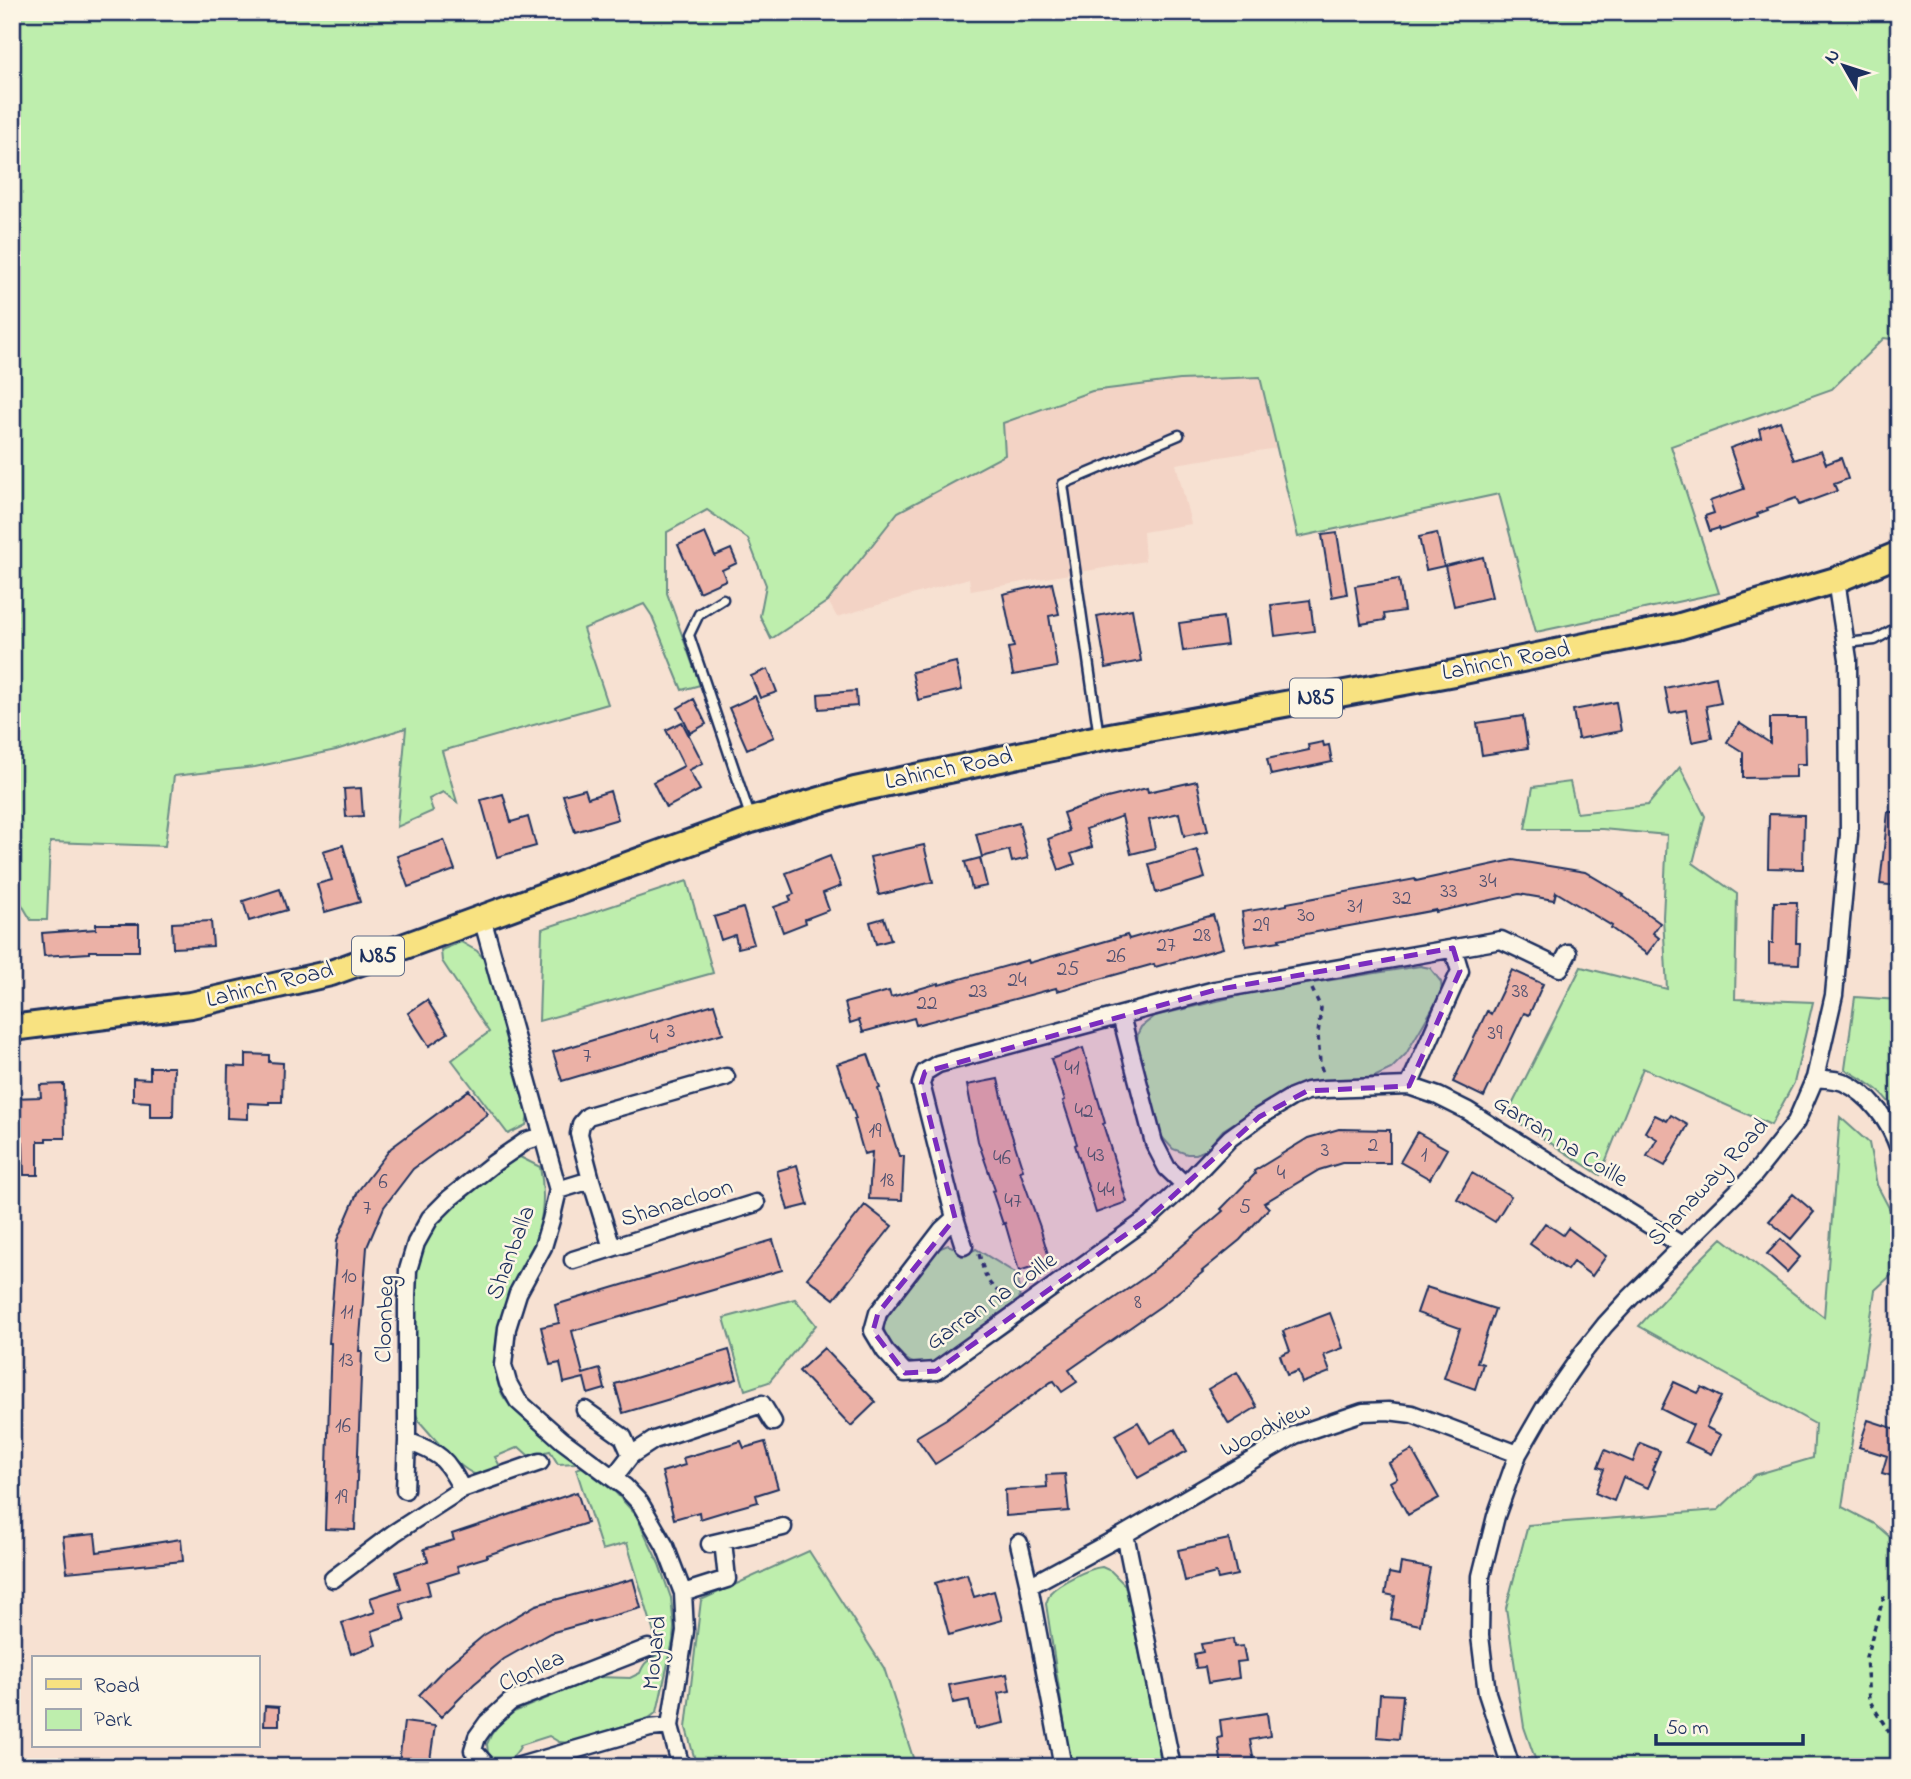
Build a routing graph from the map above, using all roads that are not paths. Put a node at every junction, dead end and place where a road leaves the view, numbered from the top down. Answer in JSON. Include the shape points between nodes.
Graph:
{"nodes":[{"id":1,"x":1179,"y":435,"type":"dead end"},
{"id":2,"x":1899,"y":554,"type":"edge"},
{"id":3,"x":1836,"y":580,"type":"junction"},
{"id":4,"x":723,"y":599,"type":"dead end"},
{"id":5,"x":1899,"y":625,"type":"edge"},
{"id":6,"x":1846,"y":643,"type":"junction"},
{"id":7,"x":1099,"y":738,"type":"junction"},
{"id":8,"x":751,"y":820,"type":"junction"},
{"id":9,"x":482,"y":918,"type":"junction"},
{"id":10,"x":1453,"y":948,"type":"junction"},
{"id":11,"x":1568,"y":953,"type":"dead end"},
{"id":12,"x":1121,"y":1016,"type":"junction"},
{"id":13,"x":12,"y":1028,"type":"edge"},
{"id":14,"x":726,"y":1077,"type":"dead end"},
{"id":15,"x":1815,"y":1078,"type":"junction"},
{"id":16,"x":1409,"y":1086,"type":"junction"},
{"id":17,"x":542,"y":1136,"type":"junction"},
{"id":18,"x":1899,"y":1149,"type":"edge"},
{"id":19,"x":591,"y":1180,"type":"junction"},
{"id":20,"x":1185,"y":1185,"type":"junction"},
{"id":21,"x":558,"y":1190,"type":"junction"},
{"id":22,"x":756,"y":1203,"type":"dead end"},
{"id":23,"x":955,"y":1218,"type":"junction"},
{"id":24,"x":964,"y":1246,"type":"road end"},
{"id":25,"x":1683,"y":1246,"type":"junction"},
{"id":26,"x":612,"y":1248,"type":"junction"},
{"id":27,"x":573,"y":1260,"type":"dead end"},
{"id":28,"x":585,"y":1410,"type":"dead end"},
{"id":29,"x":772,"y":1422,"type":"dead end"},
{"id":30,"x":407,"y":1441,"type":"junction"},
{"id":31,"x":1518,"y":1454,"type":"junction"},
{"id":32,"x":631,"y":1455,"type":"junction"},
{"id":33,"x":540,"y":1462,"type":"dead end"},
{"id":34,"x":614,"y":1477,"type":"junction"},
{"id":35,"x":462,"y":1489,"type":"junction"},
{"id":36,"x":405,"y":1490,"type":"dead end"},
{"id":37,"x":783,"y":1527,"type":"dead end"},
{"id":38,"x":1125,"y":1534,"type":"junction"},
{"id":39,"x":1019,"y":1543,"type":"dead end"},
{"id":40,"x":665,"y":1546,"type":"joint"},
{"id":41,"x":334,"y":1579,"type":"dead end"},
{"id":42,"x":1029,"y":1586,"type":"junction"},
{"id":43,"x":683,"y":1593,"type":"junction"},
{"id":44,"x":648,"y":1648,"type":"dead end"},
{"id":45,"x":670,"y":1726,"type":"junction"},
{"id":46,"x":488,"y":1767,"type":"edge"},
{"id":47,"x":516,"y":1767,"type":"edge"},
{"id":48,"x":681,"y":1767,"type":"edge"},
{"id":49,"x":1063,"y":1767,"type":"edge"},
{"id":50,"x":1172,"y":1767,"type":"edge"},
{"id":51,"x":1511,"y":1767,"type":"edge"}],
"edges":[{"from":1,"to":7,"type":"lane","via":[[1063,484]]},
{"from":2,"to":3,"type":"main road","name":"Lahinch Road","number":"N85"},
{"from":3,"to":6,"type":"street","name":"Shanaway Road"},
{"from":3,"to":7,"type":"main road","name":"Lahinch Road","number":"N85","via":[[1677,627]]},
{"from":4,"to":8,"type":"lane","via":[[699,614],[689,635]]},
{"from":5,"to":6,"type":"lane","via":[[1875,640]]},
{"from":6,"to":15,"type":"street","name":"Shanaway Road","via":[[1849,835],[1834,995]]},
{"from":7,"to":8,"type":"main road","name":"Lahinch Road","number":"N85","via":[[855,790]]},
{"from":8,"to":9,"type":"main road","name":"Lahinch Road","number":"N85"},
{"from":9,"to":13,"type":"main road","name":"Lahinch Road","number":"N85","via":[[331,973],[191,1005]]},
{"from":9,"to":17,"type":"street","name":"Shanballa"},
{"from":10,"to":11,"type":"street","via":[[1502,940],[1560,968]]},
{"from":10,"to":12,"type":"street","via":[[1215,990]]},
{"from":10,"to":16,"type":"street","via":[[1460,971]]},
{"from":12,"to":20,"type":"street","via":[[1154,1143],[1167,1168]]},
{"from":12,"to":23,"type":"street","via":[[938,1064],[925,1072],[921,1084]]},
{"from":14,"to":19,"type":"street","name":"Shanacloon","via":[[588,1116],[579,1134]]},
{"from":15,"to":18,"type":"street","via":[[1841,1082],[1862,1094],[1882,1114]]},
{"from":15,"to":25,"type":"street","name":"Shanaway Road","via":[[1796,1122],[1753,1176]]},
{"from":16,"to":20,"type":"street","name":"Garran na Coille","via":[[1325,1089],[1292,1097],[1230,1138]]},
{"from":16,"to":25,"type":"street","name":"Garran na Coille","via":[[1468,1111]]},
{"from":17,"to":21,"type":"street","name":"Shanballa"},
{"from":17,"to":30,"type":"street","name":"Cloonbeg","via":[[494,1163],[450,1198],[430,1218],[416,1242],[408,1270]]},
{"from":19,"to":21,"type":"street"},
{"from":19,"to":26,"type":"street","name":"Shanacloon"},
{"from":20,"to":23,"type":"street","name":"Garran na Coille","via":[[1150,1217],[936,1371],[905,1373],[873,1331],[878,1313]]},
{"from":21,"to":34,"type":"street","name":"Shanballa","via":[[543,1247],[514,1305],[503,1365],[518,1401]]},
{"from":22,"to":26,"type":"street","name":"Shanacloon"},
{"from":23,"to":24,"type":"street"},
{"from":25,"to":31,"type":"street","name":"Shanaway Road","via":[[1582,1354]]},
{"from":26,"to":27,"type":"street","name":"Shanacloon"},
{"from":28,"to":32,"type":"street","via":[[623,1437]]},
{"from":29,"to":32,"type":"street","via":[[762,1404],[654,1440]]},
{"from":30,"to":35,"type":"street","via":[[434,1451],[451,1467]]},
{"from":30,"to":36,"type":"street","name":"Cloonbeg"},
{"from":31,"to":38,"type":"street","name":"Woodview","via":[[1412,1414],[1363,1412],[1295,1435]]},
{"from":31,"to":51,"type":"street","name":"Shanaway Road","via":[[1481,1576],[1480,1636],[1487,1693]]},
{"from":32,"to":34,"type":"street"},
{"from":33,"to":35,"type":"street"},
{"from":34,"to":40,"type":"street","name":"Shanballa","via":[[639,1503]]},
{"from":35,"to":41,"type":"street"},
{"from":37,"to":43,"type":"street","via":[[716,1543],[727,1579]]},
{"from":38,"to":42,"type":"street","name":"Woodview"},
{"from":38,"to":50,"type":"street"},
{"from":39,"to":42,"type":"street"},
{"from":40,"to":43,"type":"street","name":"Moyard"},
{"from":42,"to":49,"type":"street"},
{"from":43,"to":45,"type":"street","name":"Moyard","via":[[685,1631]]},
{"from":44,"to":46,"type":"street","name":"Clonlea","via":[[510,1702],[477,1737],[473,1749]]},
{"from":45,"to":47,"type":"street"},
{"from":45,"to":48,"type":"street","name":"Moyard"}]}
